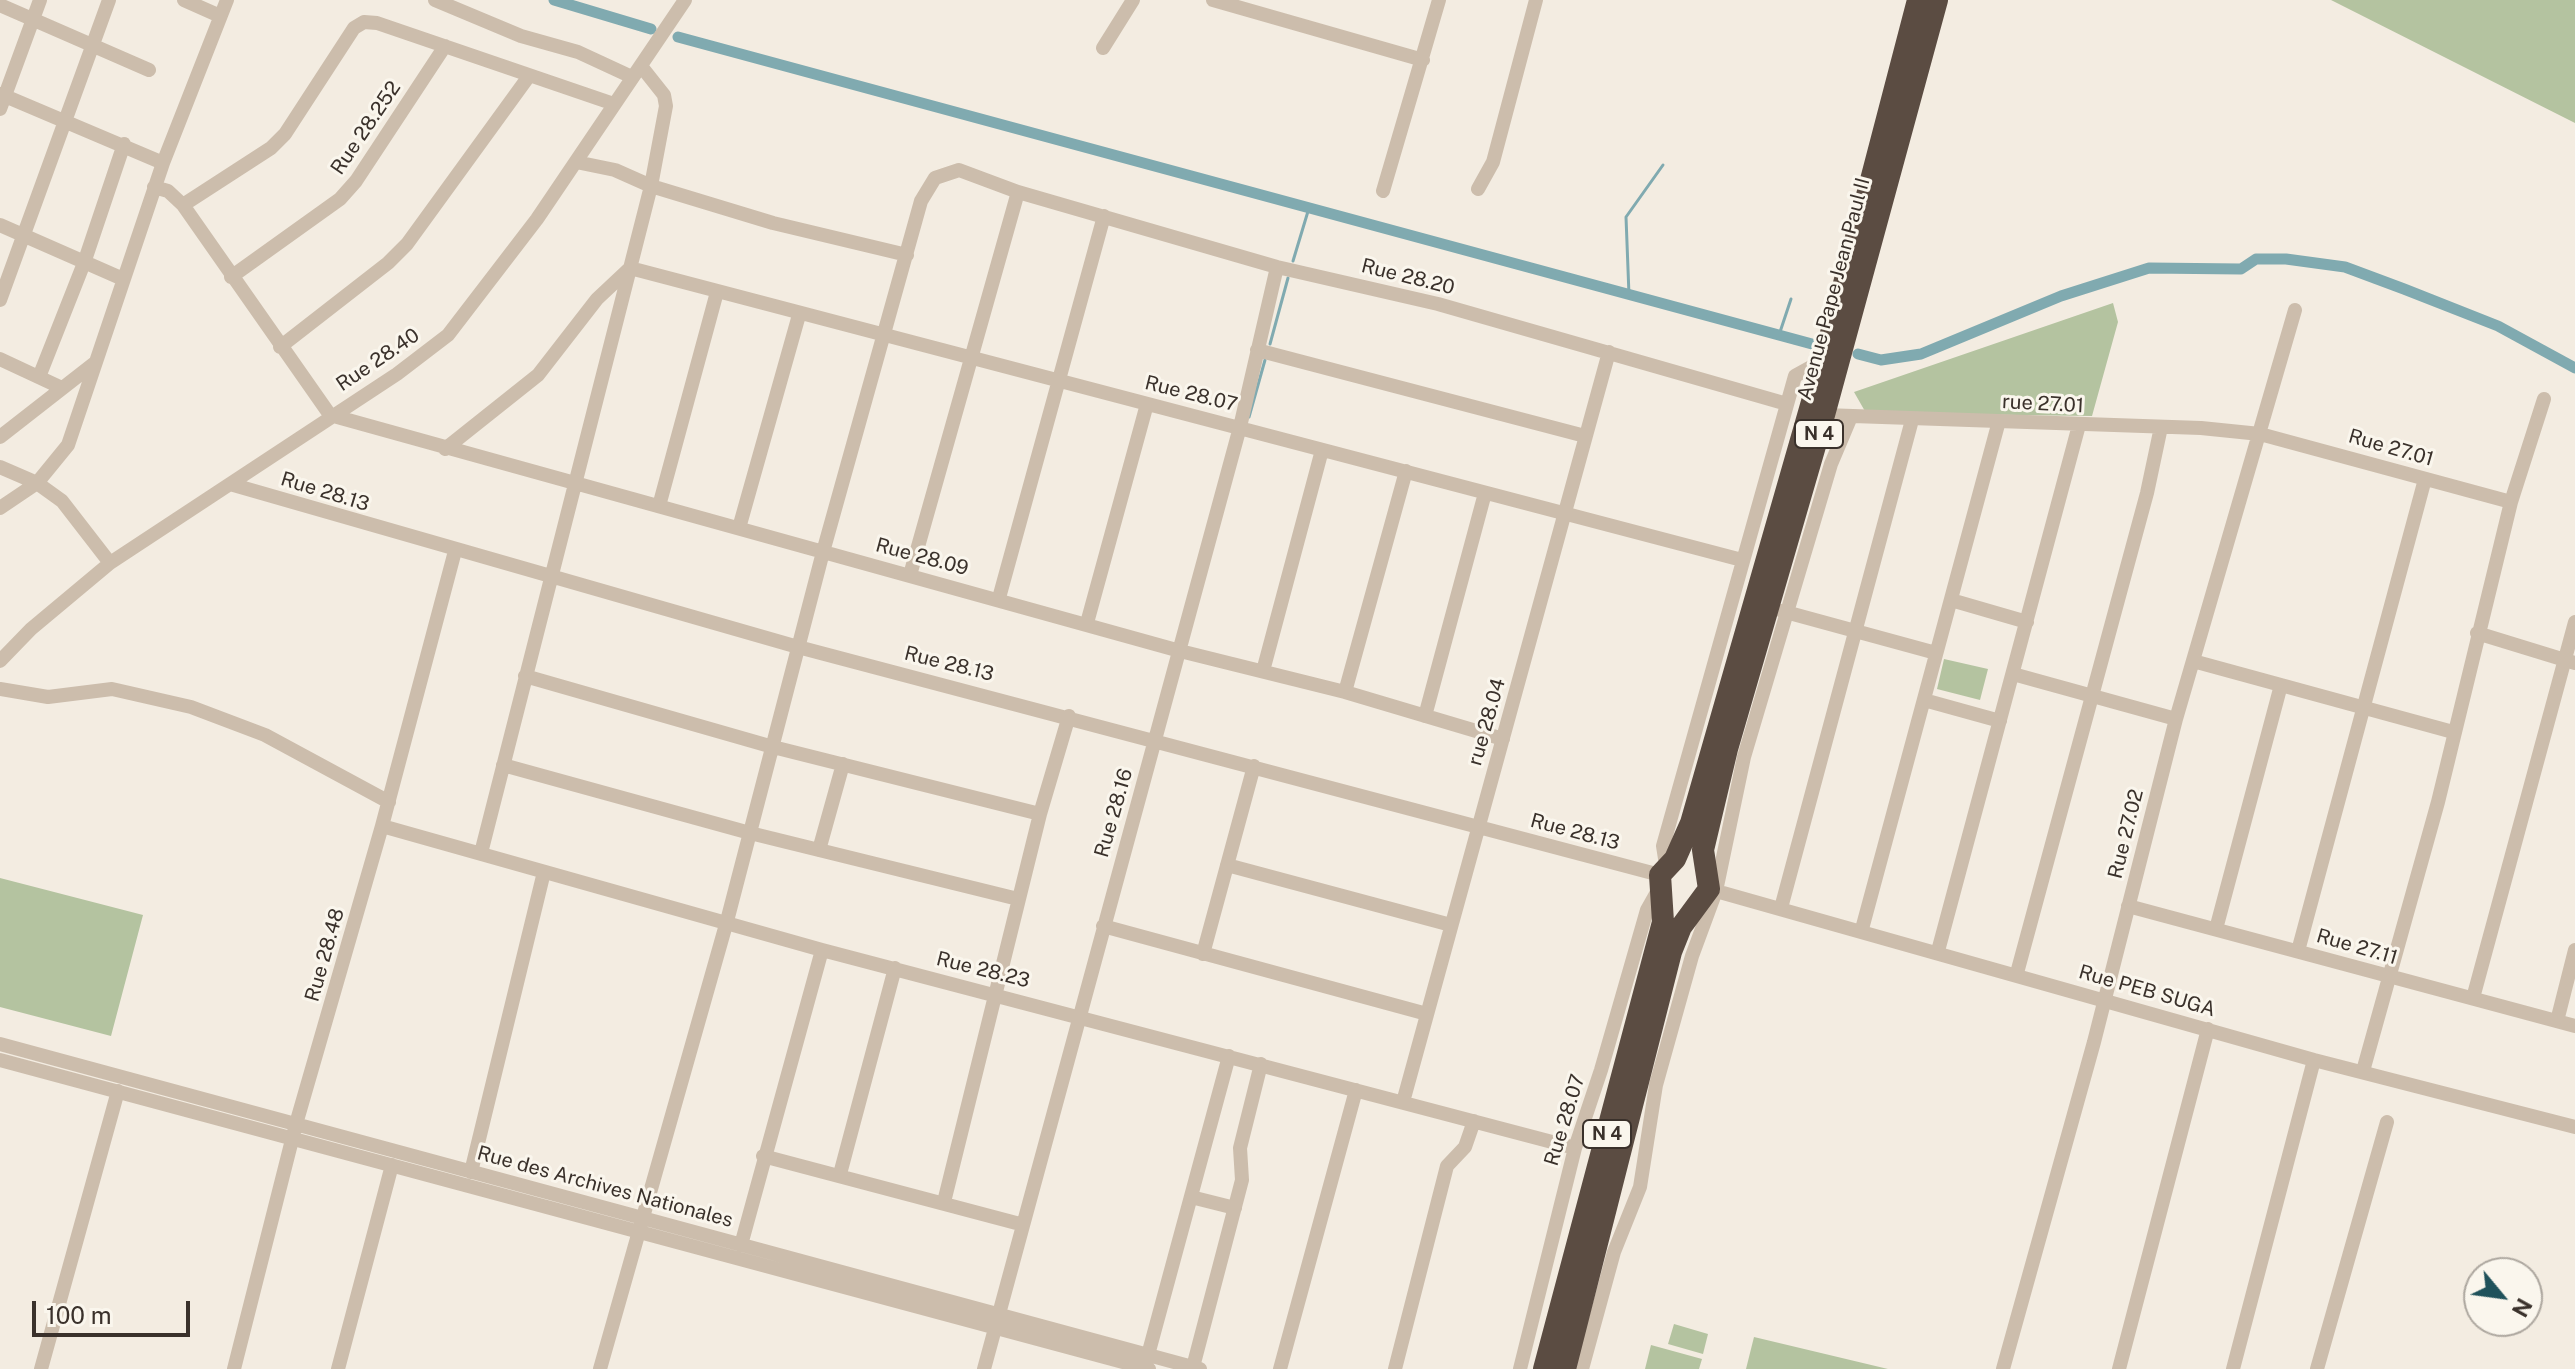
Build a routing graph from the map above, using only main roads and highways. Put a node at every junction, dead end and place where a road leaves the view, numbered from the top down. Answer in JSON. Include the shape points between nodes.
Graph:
{"nodes":[{"id":1,"x":1918,"y":0,"type":"edge"},
{"id":2,"x":1937,"y":0,"type":"edge"},
{"id":3,"x":1665,"y":877,"type":"junction"},
{"id":4,"x":1706,"y":888,"type":"junction"},
{"id":5,"x":1544,"y":1369,"type":"edge"},
{"id":6,"x":1565,"y":1369,"type":"edge"}],
"edges":[{"from":1,"to":3,"type":"highway","name":"Avenue Pape Jean Paul II","number":"N 4","via":[[1824,360],[1691,823]]},
{"from":2,"to":4,"type":"highway","name":"Avenue Pape Jean Paul II","number":"N 4","via":[[1824,415],[1778,610],[1707,831]]},
{"from":3,"to":4,"type":"highway","via":[[1678,906]]},
{"from":3,"to":4,"type":"highway","via":[[1691,858]]},
{"from":3,"to":5,"type":"highway","name":"Avenue Pape Jean Paul II","number":"N 4","via":[[1663,922]]},
{"from":4,"to":6,"type":"highway","name":"Avenue Pape Jean Paul II","number":"N 4","via":[[1671,952]]}]}
